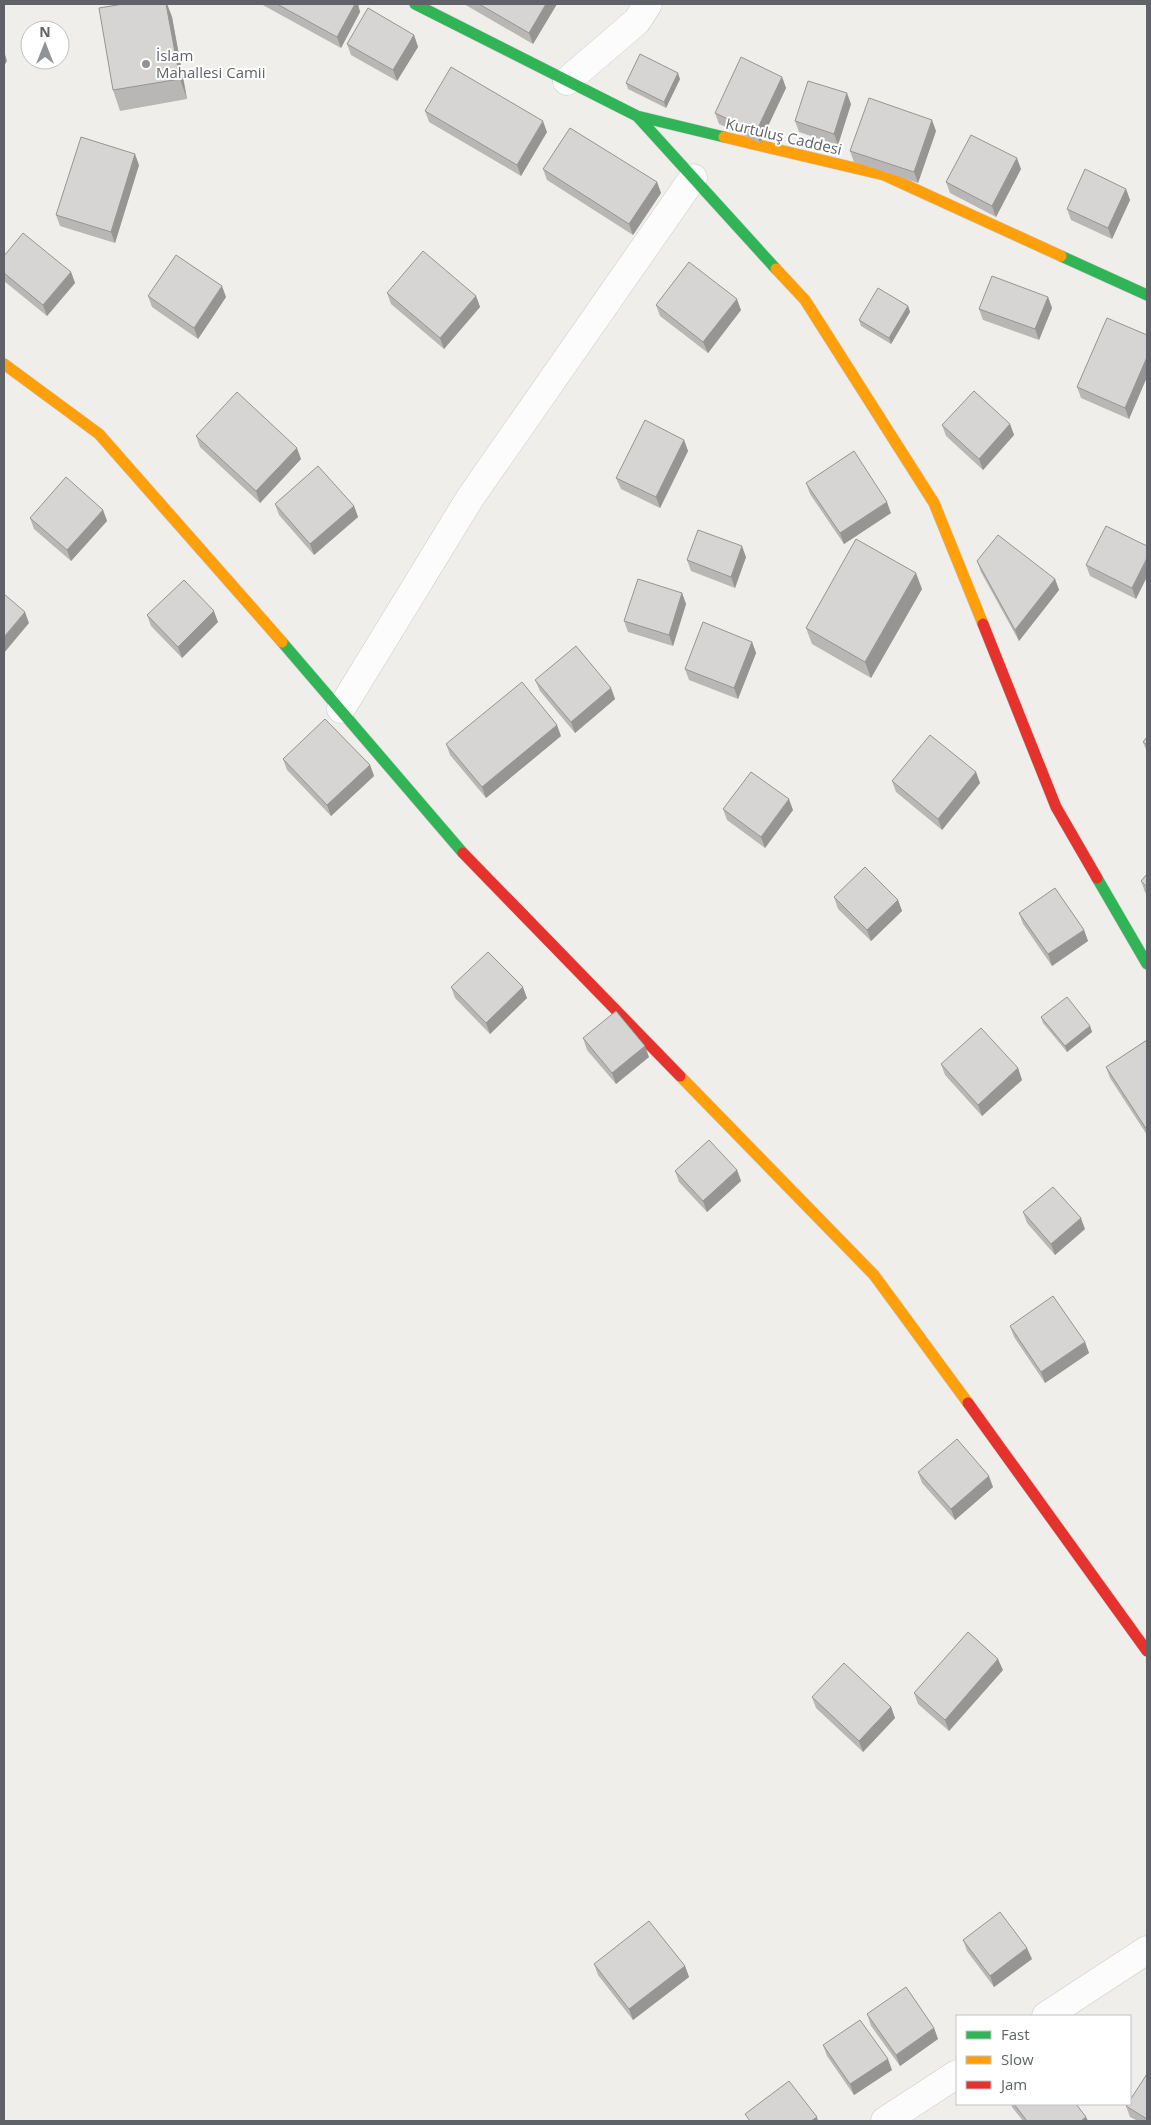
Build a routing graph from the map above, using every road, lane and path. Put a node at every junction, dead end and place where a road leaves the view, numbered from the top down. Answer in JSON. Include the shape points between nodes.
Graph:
{"nodes":[{"id":1,"x":415,"y":4,"type":"edge"},
{"id":2,"x":648,"y":4,"type":"edge"},
{"id":3,"x":567,"y":81,"type":"junction"},
{"id":4,"x":637,"y":116,"type":"junction"},
{"id":5,"x":693,"y":178,"type":"junction"},
{"id":6,"x":1147,"y":296,"type":"edge"},
{"id":7,"x":4,"y":364,"type":"edge"},
{"id":8,"x":341,"y":709,"type":"junction"},
{"id":9,"x":1147,"y":964,"type":"edge"},
{"id":10,"x":1147,"y":1651,"type":"edge"},
{"id":11,"x":1147,"y":1950,"type":"edge"},
{"id":12,"x":1048,"y":2015,"type":"edge"},
{"id":13,"x":956,"y":2075,"type":"edge"},
{"id":14,"x":885,"y":2121,"type":"edge"}],
"edges":[{"from":1,"to":3,"type":"street","name":"Kurtuluş Caddesi"},
{"from":2,"to":3,"type":"street","via":[[637,21]]},
{"from":3,"to":4,"type":"street","name":"Kurtuluş Caddesi"},
{"from":4,"to":5,"type":"street"},
{"from":4,"to":6,"type":"street","name":"Kurtuluş Caddesi","via":[[884,175]]},
{"from":5,"to":8,"type":"street","via":[[470,498]]},
{"from":5,"to":9,"type":"street","via":[[805,300],[934,503],[1056,808]]},
{"from":7,"to":8,"type":"street","via":[[99,434]]},
{"from":8,"to":10,"type":"street","via":[[470,862],[874,1275]]},
{"from":11,"to":12,"type":"street"},
{"from":13,"to":14,"type":"street"}]}
